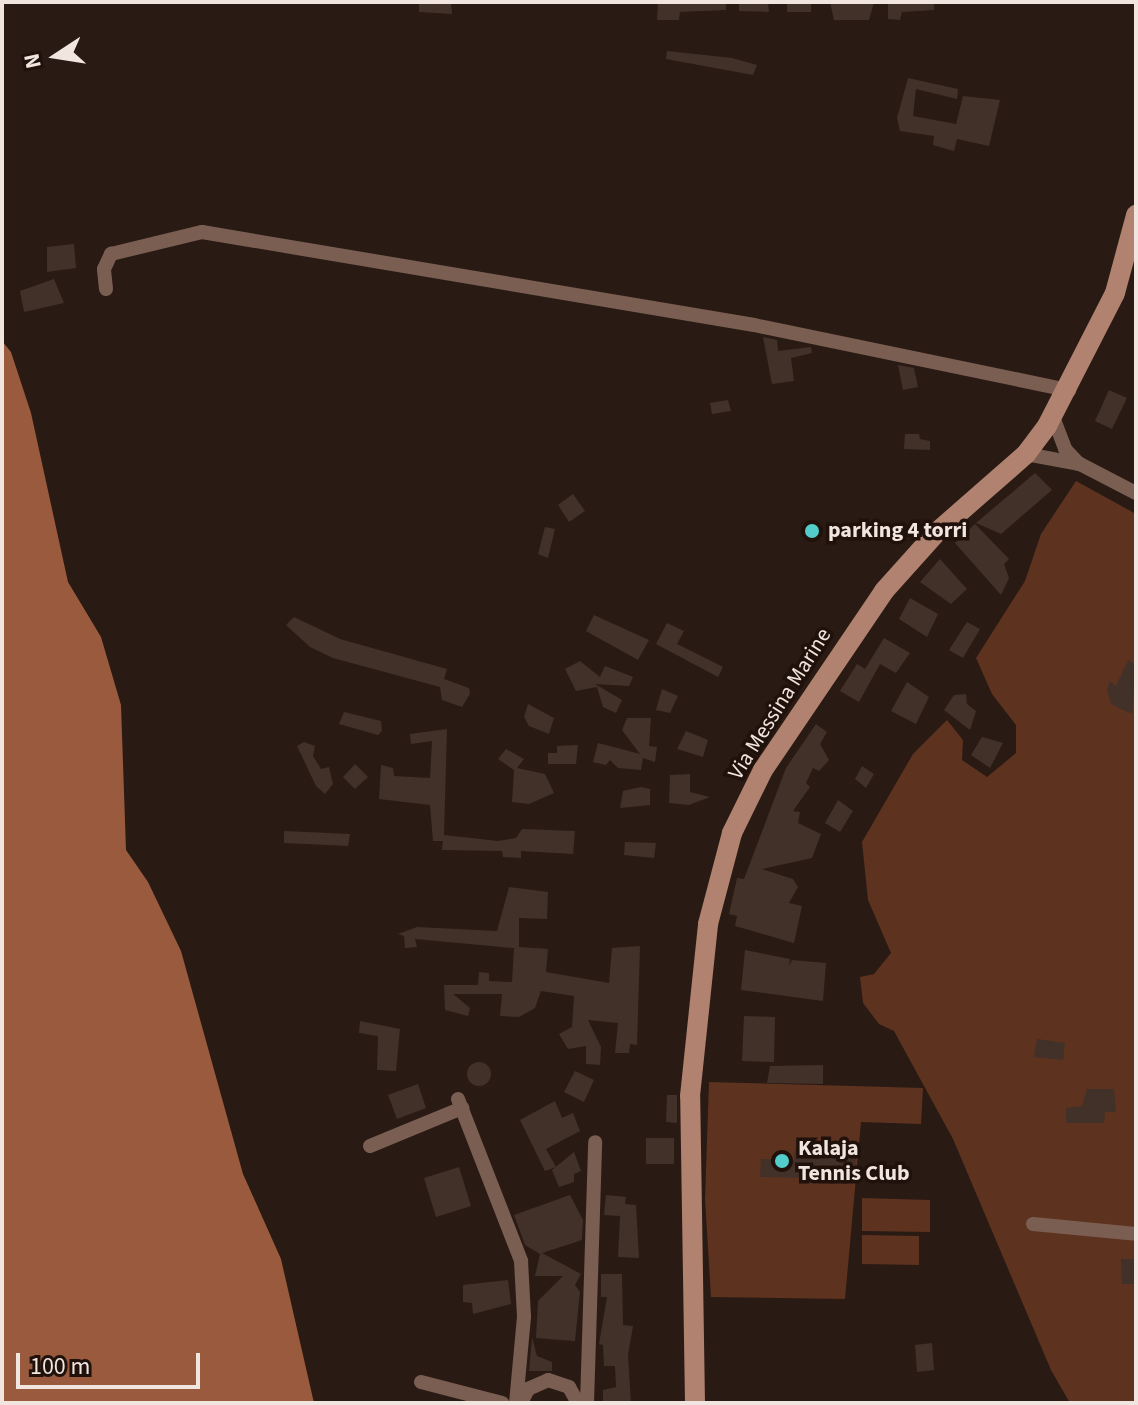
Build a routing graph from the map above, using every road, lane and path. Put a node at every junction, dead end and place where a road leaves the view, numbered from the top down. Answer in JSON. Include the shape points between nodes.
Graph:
{"nodes":[{"id":1,"x":1136,"y":215,"type":"edge"},
{"id":2,"x":106,"y":289,"type":"dead end"},
{"id":3,"x":1069,"y":390,"type":"junction"},
{"id":4,"x":1053,"y":417,"type":"junction"},
{"id":5,"x":1026,"y":454,"type":"junction"},
{"id":6,"x":1080,"y":464,"type":"junction"},
{"id":7,"x":1136,"y":493,"type":"edge"},
{"id":8,"x":595,"y":1142,"type":"dead end"},
{"id":9,"x":370,"y":1146,"type":"dead end"},
{"id":10,"x":1033,"y":1224,"type":"dead end"},
{"id":11,"x":1136,"y":1234,"type":"edge"},
{"id":12,"x":421,"y":1382,"type":"dead end"},
{"id":13,"x":523,"y":1385,"type":"junction"},
{"id":14,"x":587,"y":1385,"type":"junction"},
{"id":15,"x":569,"y":1387,"type":"junction"},
{"id":16,"x":502,"y":1403,"type":"edge"},
{"id":17,"x":518,"y":1403,"type":"edge"},
{"id":18,"x":578,"y":1403,"type":"edge"},
{"id":19,"x":587,"y":1403,"type":"edge"},
{"id":20,"x":695,"y":1403,"type":"edge"}],
"edges":[{"from":1,"to":3,"type":"main road","name":"Via Messina Marine","via":[[1115,293]]},
{"from":2,"to":3,"type":"street","via":[[104,269],[111,254],[202,232],[754,325],[1036,379]]},
{"from":3,"to":4,"type":"main road","name":"Via Messina Marine"},
{"from":4,"to":5,"type":"main road","name":"Via Messina Marine"},
{"from":4,"to":6,"type":"street","via":[[1065,449]]},
{"from":5,"to":6,"type":"street"},
{"from":5,"to":20,"type":"main road","name":"Via Messina Marine","via":[[917,552],[853,633],[732,833],[708,924],[690,1096]]},
{"from":6,"to":7,"type":"street"},
{"from":8,"to":14,"type":"street"},
{"from":9,"to":13,"type":"street","via":[[460,1103],[521,1261]]},
{"from":10,"to":11,"type":"street"},
{"from":12,"to":16,"type":"street"},
{"from":13,"to":15,"type":"street","via":[[548,1380]]},
{"from":13,"to":17,"type":"street"},
{"from":14,"to":15,"type":"street"},
{"from":14,"to":19,"type":"street"},
{"from":15,"to":18,"type":"street"}]}
